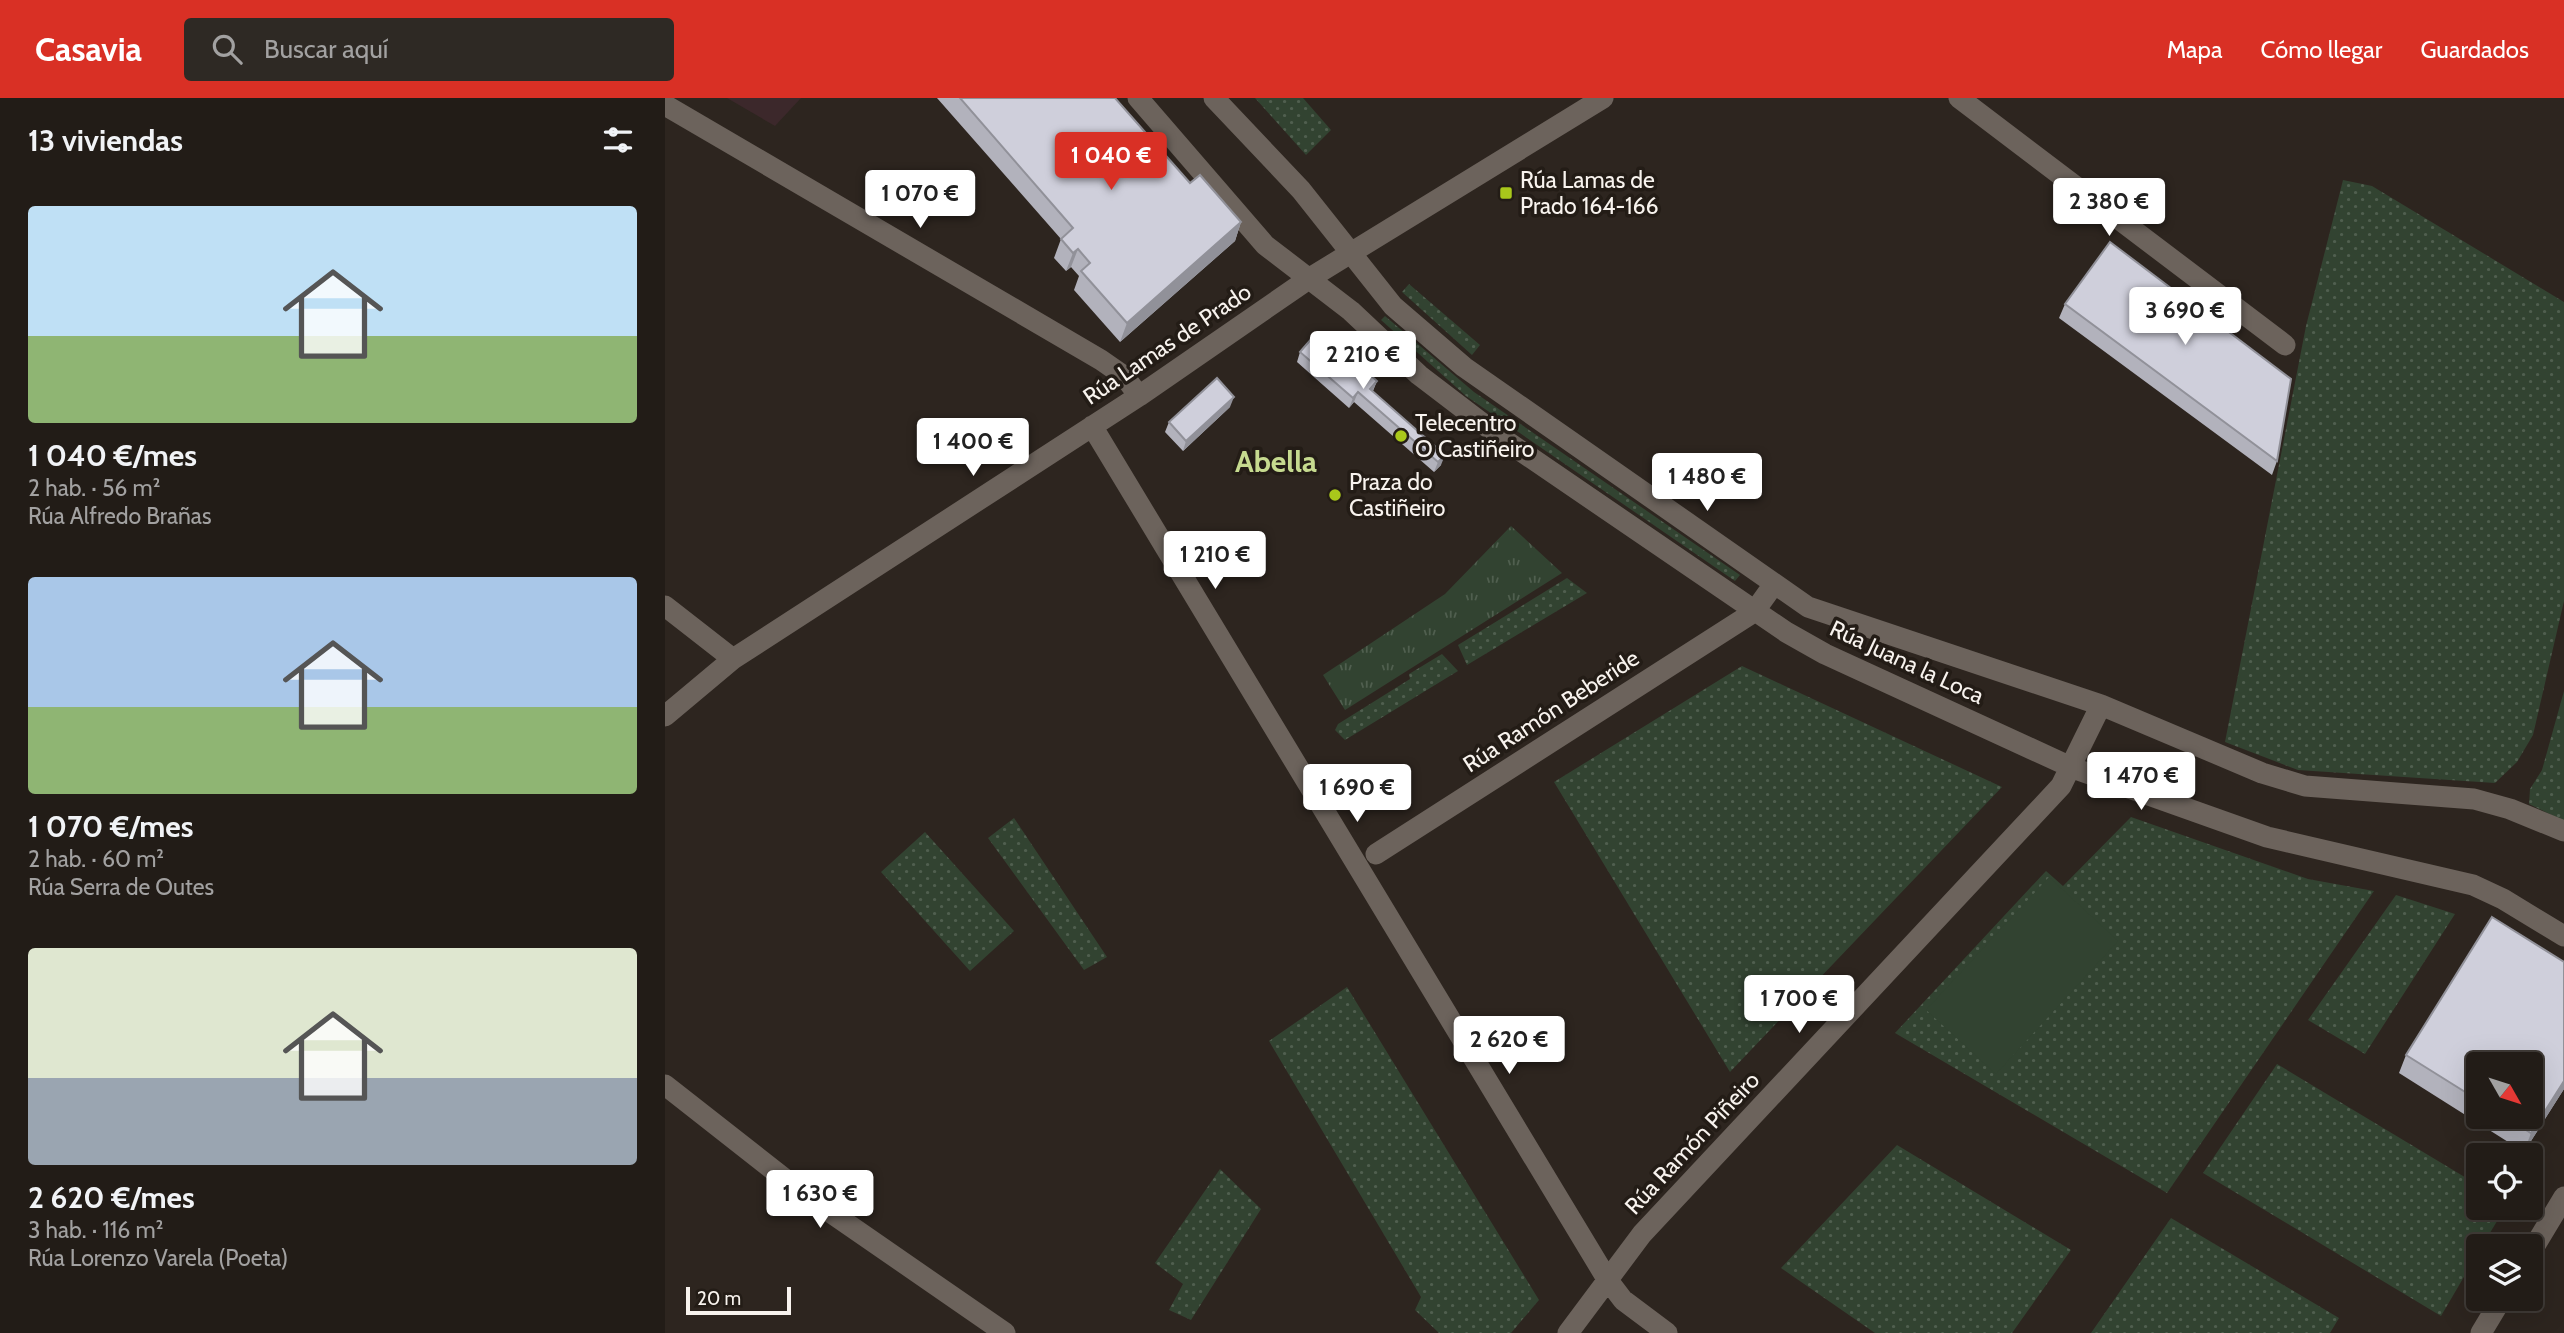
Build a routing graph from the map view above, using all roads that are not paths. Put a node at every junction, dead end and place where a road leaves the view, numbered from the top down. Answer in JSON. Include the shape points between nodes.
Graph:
{"nodes":[{"id":1,"x":1138,"y":98,"type":"edge"},
{"id":2,"x":1214,"y":98,"type":"edge"},
{"id":3,"x":1603,"y":98,"type":"edge"},
{"id":4,"x":1959,"y":98,"type":"edge"},
{"id":5,"x":665,"y":105,"type":"edge"},
{"id":6,"x":1349,"y":253,"type":"junction"},
{"id":7,"x":1310,"y":278,"type":"junction"},
{"id":8,"x":2285,"y":345,"type":"dead end"},
{"id":9,"x":1139,"y":396,"type":"junction"},
{"id":10,"x":1092,"y":426,"type":"junction"},
{"id":11,"x":1774,"y":584,"type":"junction"},
{"id":12,"x":665,"y":606,"type":"edge"},
{"id":13,"x":1754,"y":612,"type":"junction"},
{"id":14,"x":733,"y":659,"type":"junction"},
{"id":15,"x":2101,"y":705,"type":"junction"},
{"id":16,"x":665,"y":716,"type":"edge"},
{"id":17,"x":2073,"y":768,"type":"junction"},
{"id":18,"x":2564,"y":831,"type":"edge"},
{"id":19,"x":1376,"y":854,"type":"dead end"},
{"id":20,"x":2564,"y":936,"type":"edge"},
{"id":21,"x":665,"y":1085,"type":"edge"},
{"id":22,"x":2564,"y":1197,"type":"edge"},
{"id":23,"x":2542,"y":1234,"type":"edge"},
{"id":24,"x":1608,"y":1279,"type":"junction"},
{"id":25,"x":2494,"y":1311,"type":"edge"},
{"id":26,"x":1005,"y":1333,"type":"edge"},
{"id":27,"x":1568,"y":1333,"type":"edge"},
{"id":28,"x":1667,"y":1333,"type":"edge"},
{"id":29,"x":2481,"y":1333,"type":"edge"}],
"edges":[{"from":1,"to":7,"type":"street","name":"Rúa Juana la Loca","via":[[1265,245]]},
{"from":2,"to":6,"type":"street","name":"Rúa Juana la Loca","via":[[1301,190]]},
{"from":3,"to":6,"type":"street","name":"Rúa Lamas de Prado"},
{"from":4,"to":8,"type":"street"},
{"from":5,"to":9,"type":"street","via":[[1101,360],[1124,376]]},
{"from":6,"to":7,"type":"street","name":"Rúa Lamas de Prado"},
{"from":6,"to":11,"type":"street","name":"Rúa Juana la Loca","via":[[1393,306],[1464,366]]},
{"from":7,"to":9,"type":"street","name":"Rúa Lamas de Prado"},
{"from":7,"to":13,"type":"street","name":"Rúa Juana la Loca","via":[[1419,375],[1499,436]]},
{"from":9,"to":10,"type":"street","name":"Rúa Lamas de Prado"},
{"from":10,"to":14,"type":"street","name":"Rúa Lamas de Prado"},
{"from":10,"to":24,"type":"street"},
{"from":11,"to":13,"type":"street"},
{"from":11,"to":15,"type":"street","name":"Rúa Juana la Loca","via":[[1808,607]]},
{"from":12,"to":14,"type":"street"},
{"from":13,"to":17,"type":"street","name":"Rúa Juana la Loca","via":[[1825,654]]},
{"from":13,"to":19,"type":"street","name":"Rúa Ramón Beberide"},
{"from":14,"to":16,"type":"street","name":"Rúa Lamas de Prado"},
{"from":15,"to":17,"type":"street","name":"Rúa Ramón Piñeiro"},
{"from":15,"to":18,"type":"street","name":"Rúa Juana la Loca","via":[[2262,774],[2305,786],[2474,799],[2510,808]]},
{"from":17,"to":20,"type":"street","name":"Rúa Juana la Loca","via":[[2267,837],[2473,886]]},
{"from":17,"to":24,"type":"street","name":"Rúa Ramón Piñeiro","via":[[1642,1234]]},
{"from":21,"to":26,"type":"street","via":[[804,1194]]},
{"from":22,"to":23,"type":"street"},
{"from":24,"to":27,"type":"street","name":"Rúa Ramón Piñeiro"},
{"from":24,"to":28,"type":"street","via":[[1623,1300]]},
{"from":25,"to":29,"type":"street"}]}
